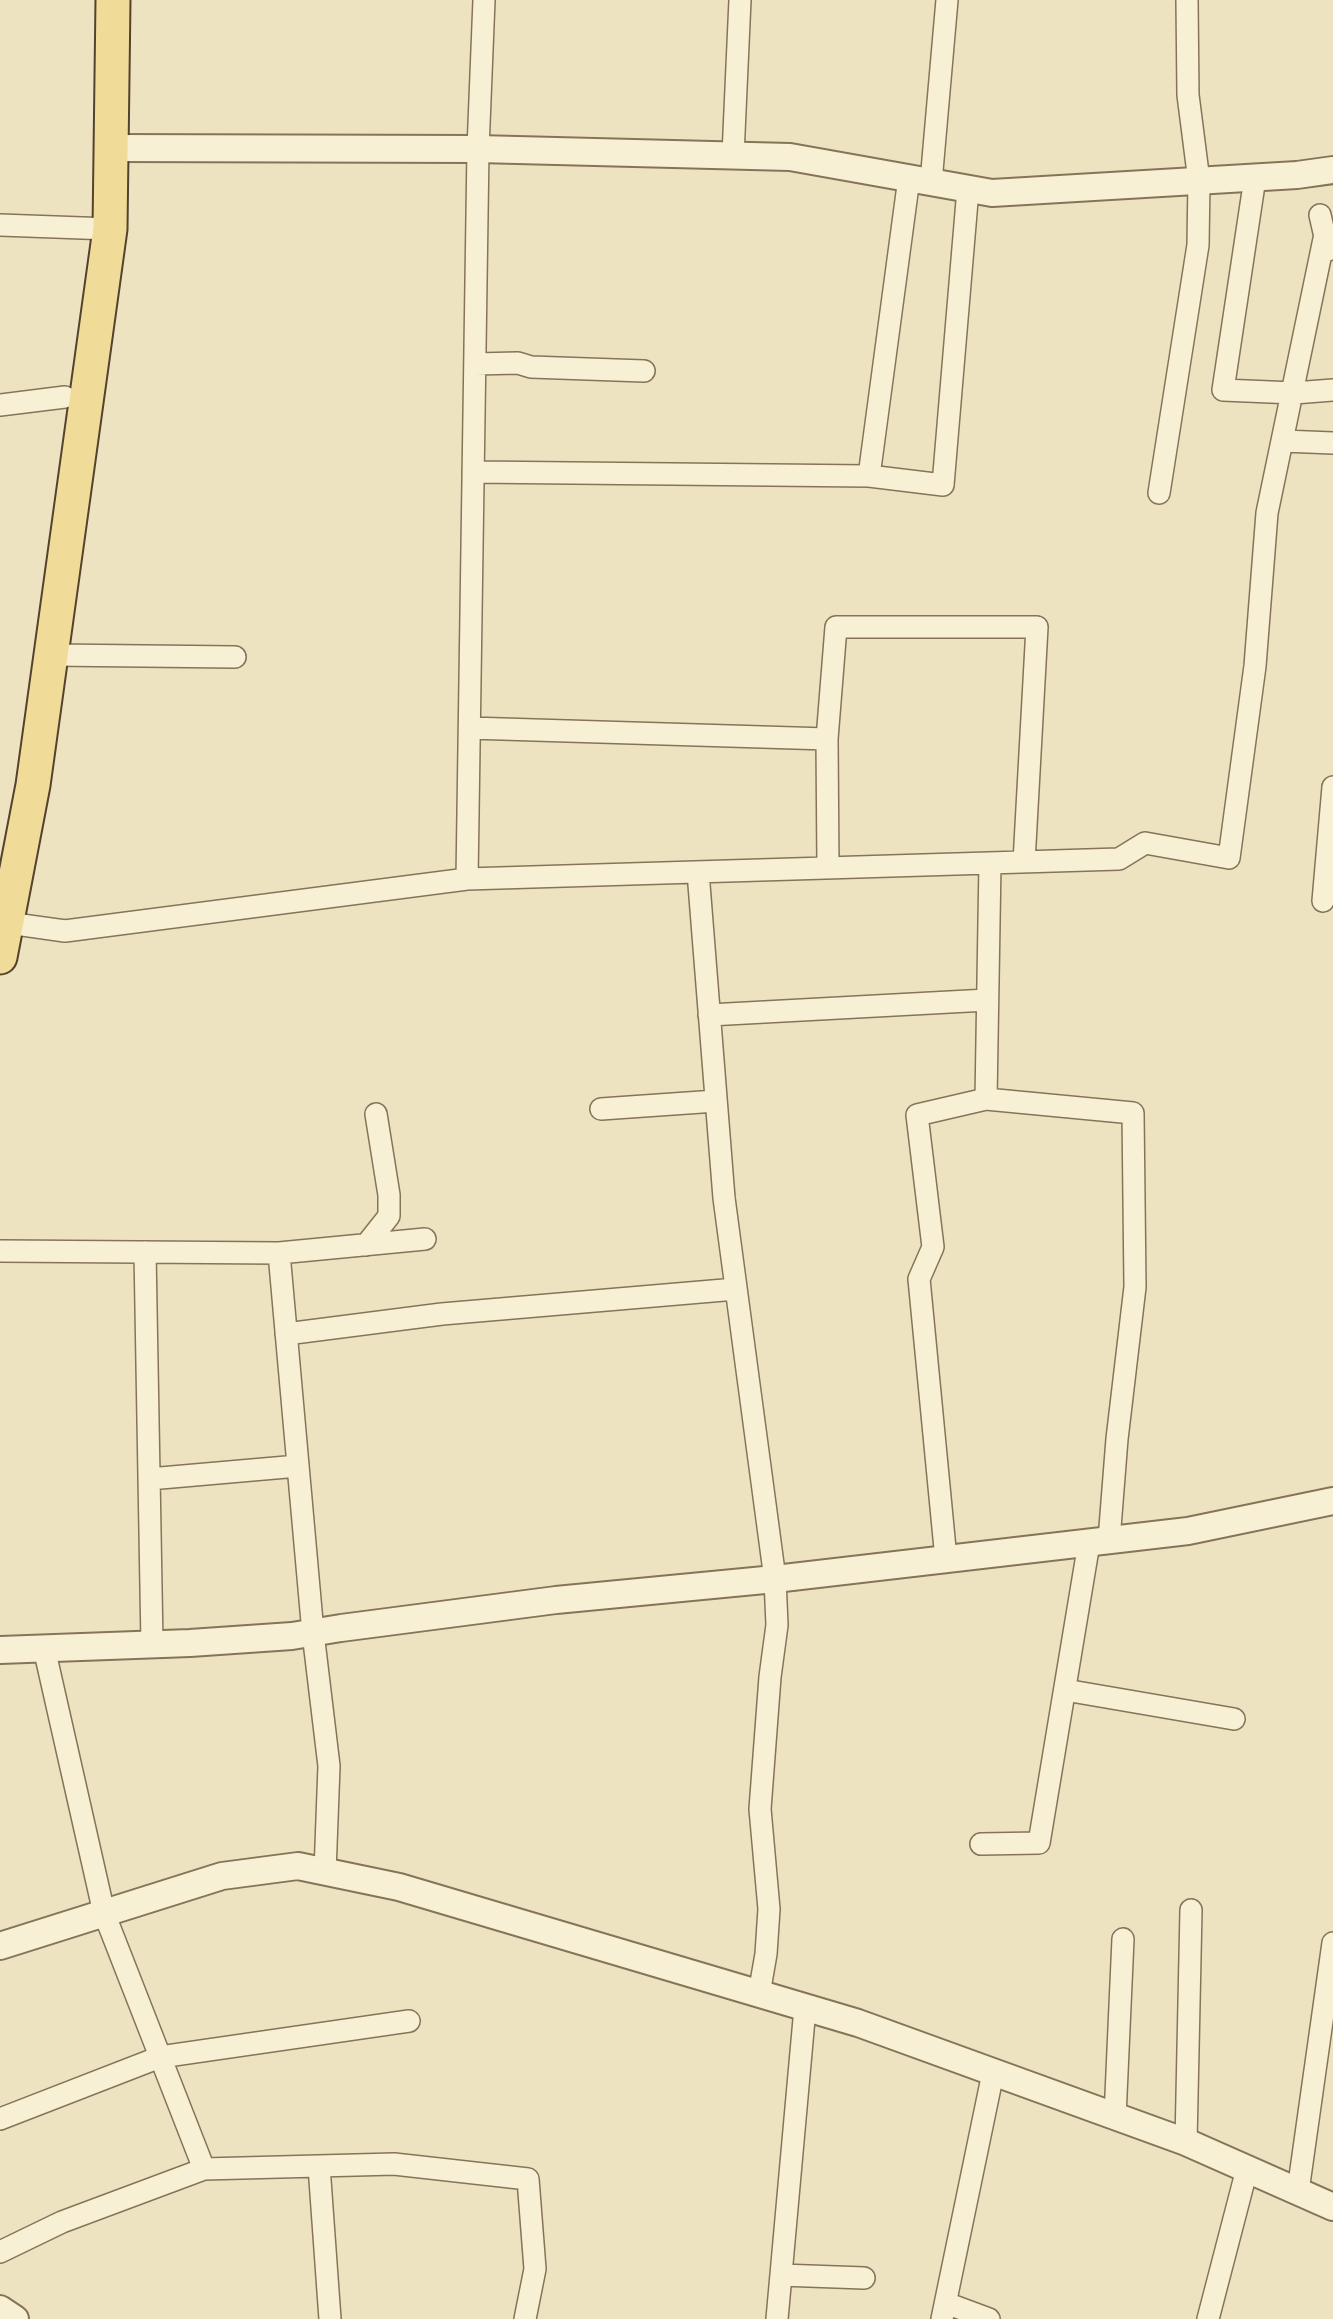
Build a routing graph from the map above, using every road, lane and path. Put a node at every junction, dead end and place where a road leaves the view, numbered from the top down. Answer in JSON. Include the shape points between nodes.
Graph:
{"nodes":[{"id":1,"x":93,"y":0,"type":"edge"},
{"id":2,"x":113,"y":0,"type":"edge"},
{"id":3,"x":484,"y":0,"type":"edge"},
{"id":4,"x":740,"y":0,"type":"edge"},
{"id":5,"x":947,"y":0,"type":"edge"},
{"id":6,"x":1187,"y":0,"type":"edge"},
{"id":7,"x":111,"y":148,"type":"junction"},
{"id":8,"x":478,"y":149,"type":"junction"},
{"id":9,"x":733,"y":155,"type":"junction"},
{"id":10,"x":1333,"y":170,"type":"edge"},
{"id":11,"x":1255,"y":178,"type":"junction"},
{"id":12,"x":920,"y":180,"type":"junction"},
{"id":13,"x":1199,"y":181,"type":"junction"},
{"id":14,"x":968,"y":189,"type":"junction"},
{"id":15,"x":1320,"y":215,"type":"dead end"},
{"id":16,"x":0,"y":225,"type":"edge"},
{"id":17,"x":100,"y":228,"type":"junction"},
{"id":18,"x":1324,"y":239,"type":"junction"},
{"id":19,"x":1333,"y":266,"type":"edge"},
{"id":20,"x":475,"y":364,"type":"junction"},
{"id":21,"x":644,"y":371,"type":"dead end"},
{"id":22,"x":1333,"y":390,"type":"edge"},
{"id":23,"x":1294,"y":393,"type":"junction"},
{"id":24,"x":65,"y":397,"type":"junction"},
{"id":25,"x":0,"y":405,"type":"edge"},
{"id":26,"x":1283,"y":440,"type":"junction"},
{"id":27,"x":1333,"y":443,"type":"edge"},
{"id":28,"x":473,"y":472,"type":"junction"},
{"id":29,"x":869,"y":476,"type":"junction"},
{"id":30,"x":1159,"y":493,"type":"dead end"},
{"id":31,"x":52,"y":655,"type":"junction"},
{"id":32,"x":235,"y":657,"type":"dead end"},
{"id":33,"x":470,"y":728,"type":"junction"},
{"id":34,"x":827,"y":739,"type":"junction"},
{"id":35,"x":1333,"y":787,"type":"edge"},
{"id":36,"x":0,"y":853,"type":"edge"},
{"id":37,"x":1024,"y":862,"type":"junction"},
{"id":38,"x":990,"y":863,"type":"junction"},
{"id":39,"x":828,"y":868,"type":"junction"},
{"id":40,"x":698,"y":872,"type":"junction"},
{"id":41,"x":467,"y":879,"type":"junction"},
{"id":42,"x":1323,"y":901,"type":"dead end"},
{"id":43,"x":4,"y":923,"type":"edge"},
{"id":44,"x":0,"y":957,"type":"edge"},
{"id":45,"x":988,"y":1000,"type":"junction"},
{"id":46,"x":709,"y":1015,"type":"junction"},
{"id":47,"x":986,"y":1099,"type":"junction"},
{"id":48,"x":716,"y":1101,"type":"junction"},
{"id":49,"x":601,"y":1109,"type":"dead end"},
{"id":50,"x":376,"y":1114,"type":"dead end"},
{"id":51,"x":425,"y":1239,"type":"dead end"},
{"id":52,"x":366,"y":1245,"type":"junction"},
{"id":53,"x":0,"y":1251,"type":"edge"},
{"id":54,"x":145,"y":1252,"type":"junction"},
{"id":55,"x":279,"y":1253,"type":"junction"},
{"id":56,"x":736,"y":1289,"type":"junction"},
{"id":57,"x":286,"y":1334,"type":"junction"},
{"id":58,"x":298,"y":1466,"type":"junction"},
{"id":59,"x":149,"y":1479,"type":"junction"},
{"id":60,"x":1333,"y":1501,"type":"edge"},
{"id":61,"x":1099,"y":1541,"type":"junction"},
{"id":62,"x":946,"y":1559,"type":"junction"},
{"id":63,"x":775,"y":1579,"type":"junction"},
{"id":64,"x":313,"y":1633,"type":"junction"},
{"id":65,"x":152,"y":1644,"type":"junction"},
{"id":66,"x":44,"y":1648,"type":"junction"},
{"id":67,"x":0,"y":1650,"type":"edge"},
{"id":68,"x":1065,"y":1690,"type":"junction"},
{"id":69,"x":1234,"y":1719,"type":"dead end"},
{"id":70,"x":981,"y":1844,"type":"dead end"},
{"id":71,"x":326,"y":1872,"type":"junction"},
{"id":72,"x":1191,"y":1910,"type":"dead end"},
{"id":73,"x":104,"y":1913,"type":"junction"},
{"id":74,"x":1123,"y":1939,"type":"dead end"},
{"id":75,"x":1333,"y":1943,"type":"edge"},
{"id":76,"x":0,"y":1946,"type":"edge"},
{"id":77,"x":759,"y":1994,"type":"junction"},
{"id":78,"x":805,"y":2008,"type":"junction"},
{"id":79,"x":409,"y":2021,"type":"dead end"},
{"id":80,"x":160,"y":2057,"type":"junction"},
{"id":81,"x":993,"y":2073,"type":"junction"},
{"id":82,"x":1115,"y":2117,"type":"junction"},
{"id":83,"x":0,"y":2119,"type":"edge"},
{"id":84,"x":1186,"y":2143,"type":"junction"},
{"id":85,"x":319,"y":2166,"type":"junction"},
{"id":86,"x":204,"y":2169,"type":"junction"},
{"id":87,"x":1247,"y":2169,"type":"junction"},
{"id":88,"x":1298,"y":2191,"type":"junction"},
{"id":89,"x":1333,"y":2207,"type":"edge"},
{"id":90,"x":0,"y":2252,"type":"edge"},
{"id":91,"x":781,"y":2274,"type":"junction"},
{"id":92,"x":864,"y":2278,"type":"dead end"},
{"id":93,"x":0,"y":2309,"type":"edge"},
{"id":94,"x":944,"y":2311,"type":"edge"},
{"id":95,"x":15,"y":2319,"type":"edge"},
{"id":96,"x":330,"y":2319,"type":"edge"},
{"id":97,"x":526,"y":2319,"type":"edge"},
{"id":98,"x":777,"y":2319,"type":"edge"},
{"id":99,"x":989,"y":2319,"type":"edge"},
{"id":100,"x":1208,"y":2319,"type":"edge"}],
"edges":[{"from":1,"to":17,"type":"main road"},
{"from":2,"to":7,"type":"main road"},
{"from":3,"to":8,"type":"street"},
{"from":4,"to":9,"type":"street"},
{"from":5,"to":12,"type":"street"},
{"from":6,"to":13,"type":"street","via":[[1188,94]]},
{"from":7,"to":8,"type":"street"},
{"from":7,"to":17,"type":"main road"},
{"from":8,"to":9,"type":"street"},
{"from":8,"to":20,"type":"street"},
{"from":9,"to":12,"type":"street","via":[[790,157]]},
{"from":10,"to":11,"type":"street"},
{"from":11,"to":13,"type":"street"},
{"from":11,"to":23,"type":"street","via":[[1223,390]]},
{"from":12,"to":14,"type":"street"},
{"from":12,"to":29,"type":"street"},
{"from":13,"to":14,"type":"street","via":[[992,193]]},
{"from":13,"to":30,"type":"street","via":[[1198,244]]},
{"from":14,"to":29,"type":"street","via":[[943,485]]},
{"from":15,"to":18,"type":"street"},
{"from":16,"to":17,"type":"street"},
{"from":17,"to":24,"type":"main road"},
{"from":17,"to":31,"type":"main road"},
{"from":18,"to":19,"type":"street"},
{"from":18,"to":23,"type":"street"},
{"from":20,"to":21,"type":"street","via":[[518,362],[531,367]]},
{"from":20,"to":28,"type":"street"},
{"from":22,"to":23,"type":"street"},
{"from":23,"to":26,"type":"street"},
{"from":24,"to":25,"type":"street"},
{"from":24,"to":36,"type":"main road"},
{"from":26,"to":27,"type":"street"},
{"from":26,"to":37,"type":"street","via":[[1267,513],[1255,666],[1229,859],[1145,843],[1119,859]]},
{"from":28,"to":29,"type":"street"},
{"from":28,"to":33,"type":"street"},
{"from":31,"to":32,"type":"street"},
{"from":31,"to":43,"type":"main road","via":[[33,785]]},
{"from":33,"to":34,"type":"street"},
{"from":33,"to":41,"type":"street"},
{"from":34,"to":37,"type":"street","via":[[836,627],[1037,628]]},
{"from":34,"to":39,"type":"street"},
{"from":35,"to":42,"type":"street"},
{"from":37,"to":38,"type":"street"},
{"from":38,"to":39,"type":"street"},
{"from":38,"to":45,"type":"street"},
{"from":39,"to":40,"type":"street"},
{"from":40,"to":41,"type":"street"},
{"from":40,"to":46,"type":"street"},
{"from":41,"to":43,"type":"street","via":[[65,930]]},
{"from":43,"to":44,"type":"main road"},
{"from":45,"to":46,"type":"street"},
{"from":45,"to":47,"type":"street"},
{"from":46,"to":48,"type":"street"},
{"from":47,"to":61,"type":"street","via":[[1133,1113],[1135,1287],[1117,1439]]},
{"from":47,"to":62,"type":"street","via":[[917,1115],[933,1247],[919,1279]]},
{"from":48,"to":49,"type":"street"},
{"from":48,"to":56,"type":"street"},
{"from":50,"to":52,"type":"street","via":[[389,1216]]},
{"from":51,"to":52,"type":"street"},
{"from":52,"to":55,"type":"street"},
{"from":53,"to":54,"type":"street"},
{"from":54,"to":55,"type":"street"},
{"from":54,"to":59,"type":"street"},
{"from":55,"to":57,"type":"street"},
{"from":56,"to":57,"type":"street","via":[[442,1314]]},
{"from":56,"to":63,"type":"street"},
{"from":57,"to":58,"type":"street"},
{"from":58,"to":59,"type":"street"},
{"from":58,"to":64,"type":"street"},
{"from":59,"to":65,"type":"street"},
{"from":60,"to":61,"type":"street","via":[[1188,1531]]},
{"from":61,"to":62,"type":"street"},
{"from":61,"to":68,"type":"street"},
{"from":62,"to":63,"type":"street"},
{"from":63,"to":64,"type":"street","via":[[556,1600]]},
{"from":63,"to":77,"type":"street","via":[[777,1625],[760,1809],[769,1909]]},
{"from":64,"to":65,"type":"street"},
{"from":64,"to":71,"type":"street","via":[[329,1766]]},
{"from":65,"to":66,"type":"street"},
{"from":66,"to":67,"type":"street"},
{"from":66,"to":73,"type":"street"},
{"from":68,"to":69,"type":"street"},
{"from":68,"to":70,"type":"street","via":[[1039,1843]]},
{"from":71,"to":73,"type":"street","via":[[299,1866],[222,1876]]},
{"from":71,"to":77,"type":"street","via":[[399,1887]]},
{"from":72,"to":84,"type":"street"},
{"from":73,"to":76,"type":"street"},
{"from":73,"to":80,"type":"street"},
{"from":74,"to":82,"type":"street"},
{"from":75,"to":88,"type":"street"},
{"from":77,"to":78,"type":"street"},
{"from":78,"to":81,"type":"street"},
{"from":78,"to":91,"type":"street"},
{"from":79,"to":80,"type":"street"},
{"from":80,"to":83,"type":"street"},
{"from":80,"to":86,"type":"street"},
{"from":81,"to":82,"type":"street"},
{"from":81,"to":94,"type":"street"},
{"from":82,"to":84,"type":"street"},
{"from":84,"to":87,"type":"street"},
{"from":85,"to":86,"type":"street"},
{"from":85,"to":96,"type":"street"},
{"from":85,"to":97,"type":"street","via":[[394,2164],[528,2179],[535,2269]]},
{"from":86,"to":90,"type":"street","via":[[62,2222]]},
{"from":87,"to":88,"type":"street"},
{"from":87,"to":100,"type":"street"},
{"from":88,"to":89,"type":"street"},
{"from":91,"to":92,"type":"street"},
{"from":91,"to":98,"type":"street"},
{"from":93,"to":95,"type":"street"},
{"from":94,"to":99,"type":"street"}]}
